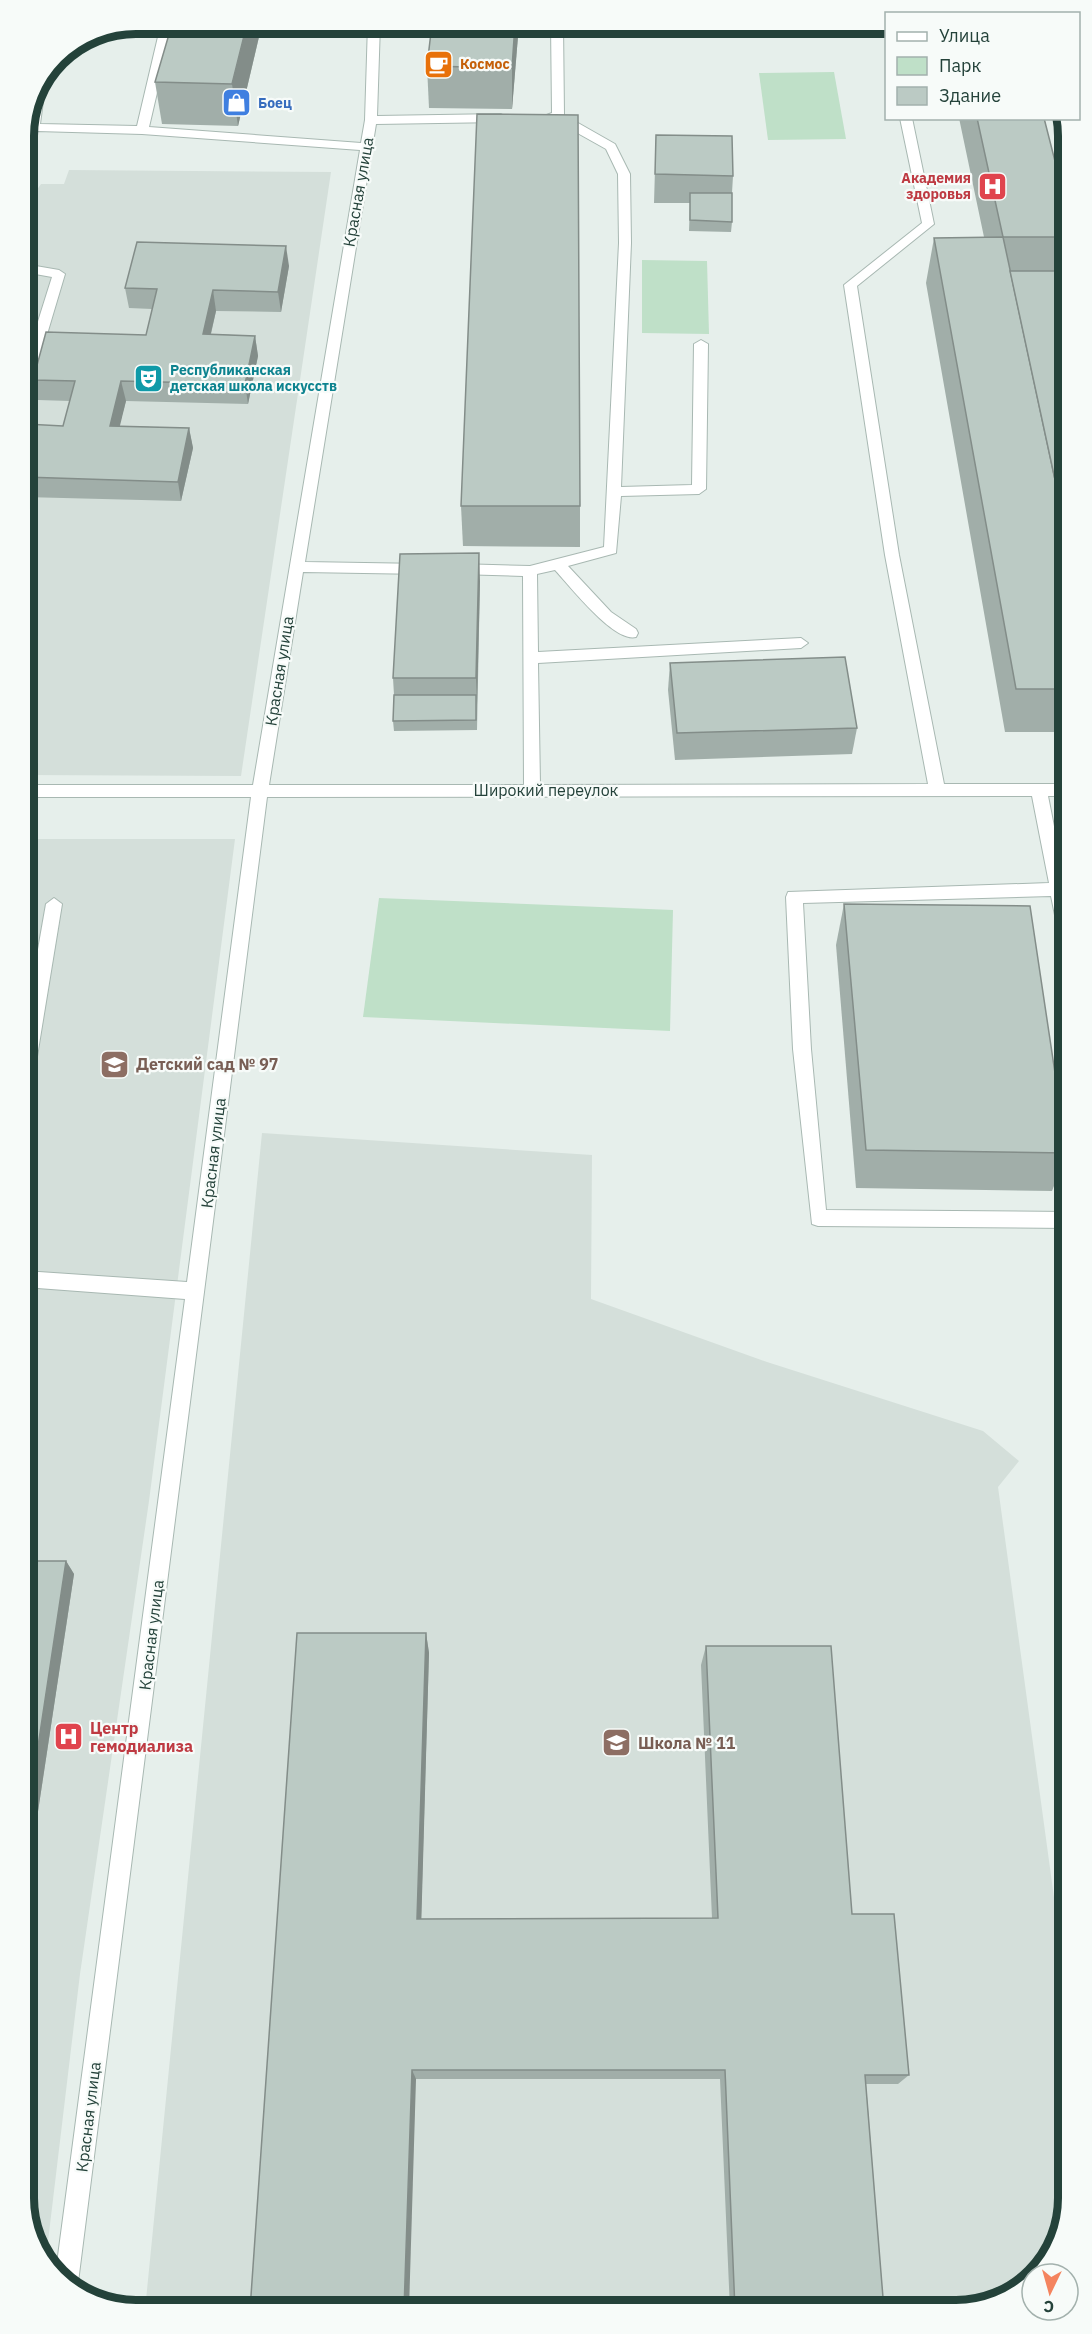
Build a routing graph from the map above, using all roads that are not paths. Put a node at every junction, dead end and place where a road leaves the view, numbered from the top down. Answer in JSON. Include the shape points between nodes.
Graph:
{"nodes":[{"id":1,"x":165,"y":34,"type":"edge"},
{"id":2,"x":374,"y":34,"type":"edge"},
{"id":3,"x":557,"y":35,"type":"edge"},
{"id":4,"x":558,"y":117,"type":"junction"},
{"id":5,"x":515,"y":118,"type":"edge"},
{"id":6,"x":537,"y":118,"type":"edge"},
{"id":7,"x":371,"y":120,"type":"junction"},
{"id":8,"x":906,"y":120,"type":"edge"},
{"id":9,"x":35,"y":127,"type":"edge"},
{"id":10,"x":142,"y":130,"type":"junction"},
{"id":11,"x":365,"y":147,"type":"junction"},
{"id":12,"x":35,"y":270,"type":"edge"},
{"id":13,"x":701,"y":344,"type":"dead end"},
{"id":14,"x":35,"y":353,"type":"edge"},
{"id":15,"x":613,"y":492,"type":"junction"},
{"id":16,"x":558,"y":564,"type":"junction"},
{"id":17,"x":296,"y":567,"type":"junction"},
{"id":18,"x":530,"y":571,"type":"junction"},
{"id":19,"x":631,"y":633,"type":"dead end"},
{"id":20,"x":801,"y":643,"type":"dead end"},
{"id":21,"x":531,"y":658,"type":"junction"},
{"id":22,"x":260,"y":789,"type":"junction"},
{"id":23,"x":532,"y":790,"type":"junction"},
{"id":24,"x":1039,"y":790,"type":"junction"},
{"id":25,"x":1058,"y":790,"type":"edge"},
{"id":26,"x":35,"y":791,"type":"edge"},
{"id":27,"x":937,"y":791,"type":"junction"},
{"id":28,"x":1058,"y":854,"type":"edge"},
{"id":29,"x":1058,"y":880,"type":"edge"},
{"id":30,"x":1057,"y":889,"type":"junction"},
{"id":31,"x":1058,"y":894,"type":"edge"},
{"id":32,"x":54,"y":904,"type":"dead end"},
{"id":33,"x":35,"y":1019,"type":"edge"},
{"id":34,"x":1058,"y":1220,"type":"edge"},
{"id":35,"x":34,"y":1281,"type":"edge"},
{"id":36,"x":195,"y":1291,"type":"junction"},
{"id":37,"x":68,"y":2273,"type":"edge"}],
"edges":[{"from":1,"to":10,"type":"street"},
{"from":2,"to":7,"type":"street","name":"Красная улица"},
{"from":3,"to":4,"type":"street"},
{"from":4,"to":6,"type":"street"},
{"from":4,"to":15,"type":"street","via":[[611,147],[624,174],[625,243]]},
{"from":5,"to":7,"type":"street"},
{"from":7,"to":11,"type":"street","name":"Красная улица"},
{"from":8,"to":27,"type":"street","via":[[928,224],[850,285],[892,555]]},
{"from":9,"to":10,"type":"street"},
{"from":10,"to":11,"type":"street"},
{"from":11,"to":17,"type":"street","name":"Красная улица"},
{"from":12,"to":14,"type":"street","via":[[59,274]]},
{"from":13,"to":15,"type":"street","via":[[699,489]]},
{"from":15,"to":16,"type":"street","via":[[611,550]]},
{"from":16,"to":18,"type":"street"},
{"from":16,"to":19,"type":"street","via":[[606,616]]},
{"from":17,"to":18,"type":"street"},
{"from":17,"to":22,"type":"street","name":"Красная улица"},
{"from":18,"to":21,"type":"street"},
{"from":20,"to":21,"type":"street"},
{"from":21,"to":23,"type":"street"},
{"from":22,"to":23,"type":"street","name":"Широкий переулок"},
{"from":22,"to":26,"type":"street","name":"Широкий переулок"},
{"from":22,"to":36,"type":"street","name":"Красная улица"},
{"from":23,"to":27,"type":"street","name":"Широкий переулок"},
{"from":24,"to":25,"type":"street","name":"Широкий переулок"},
{"from":24,"to":27,"type":"street","name":"Широкий переулок"},
{"from":24,"to":28,"type":"street"},
{"from":29,"to":30,"type":"street"},
{"from":30,"to":31,"type":"street"},
{"from":30,"to":34,"type":"street","via":[[794,897],[802,1048],[818,1218]]},
{"from":32,"to":33,"type":"street"},
{"from":35,"to":36,"type":"street"},
{"from":36,"to":37,"type":"street","name":"Красная улица"}]}
